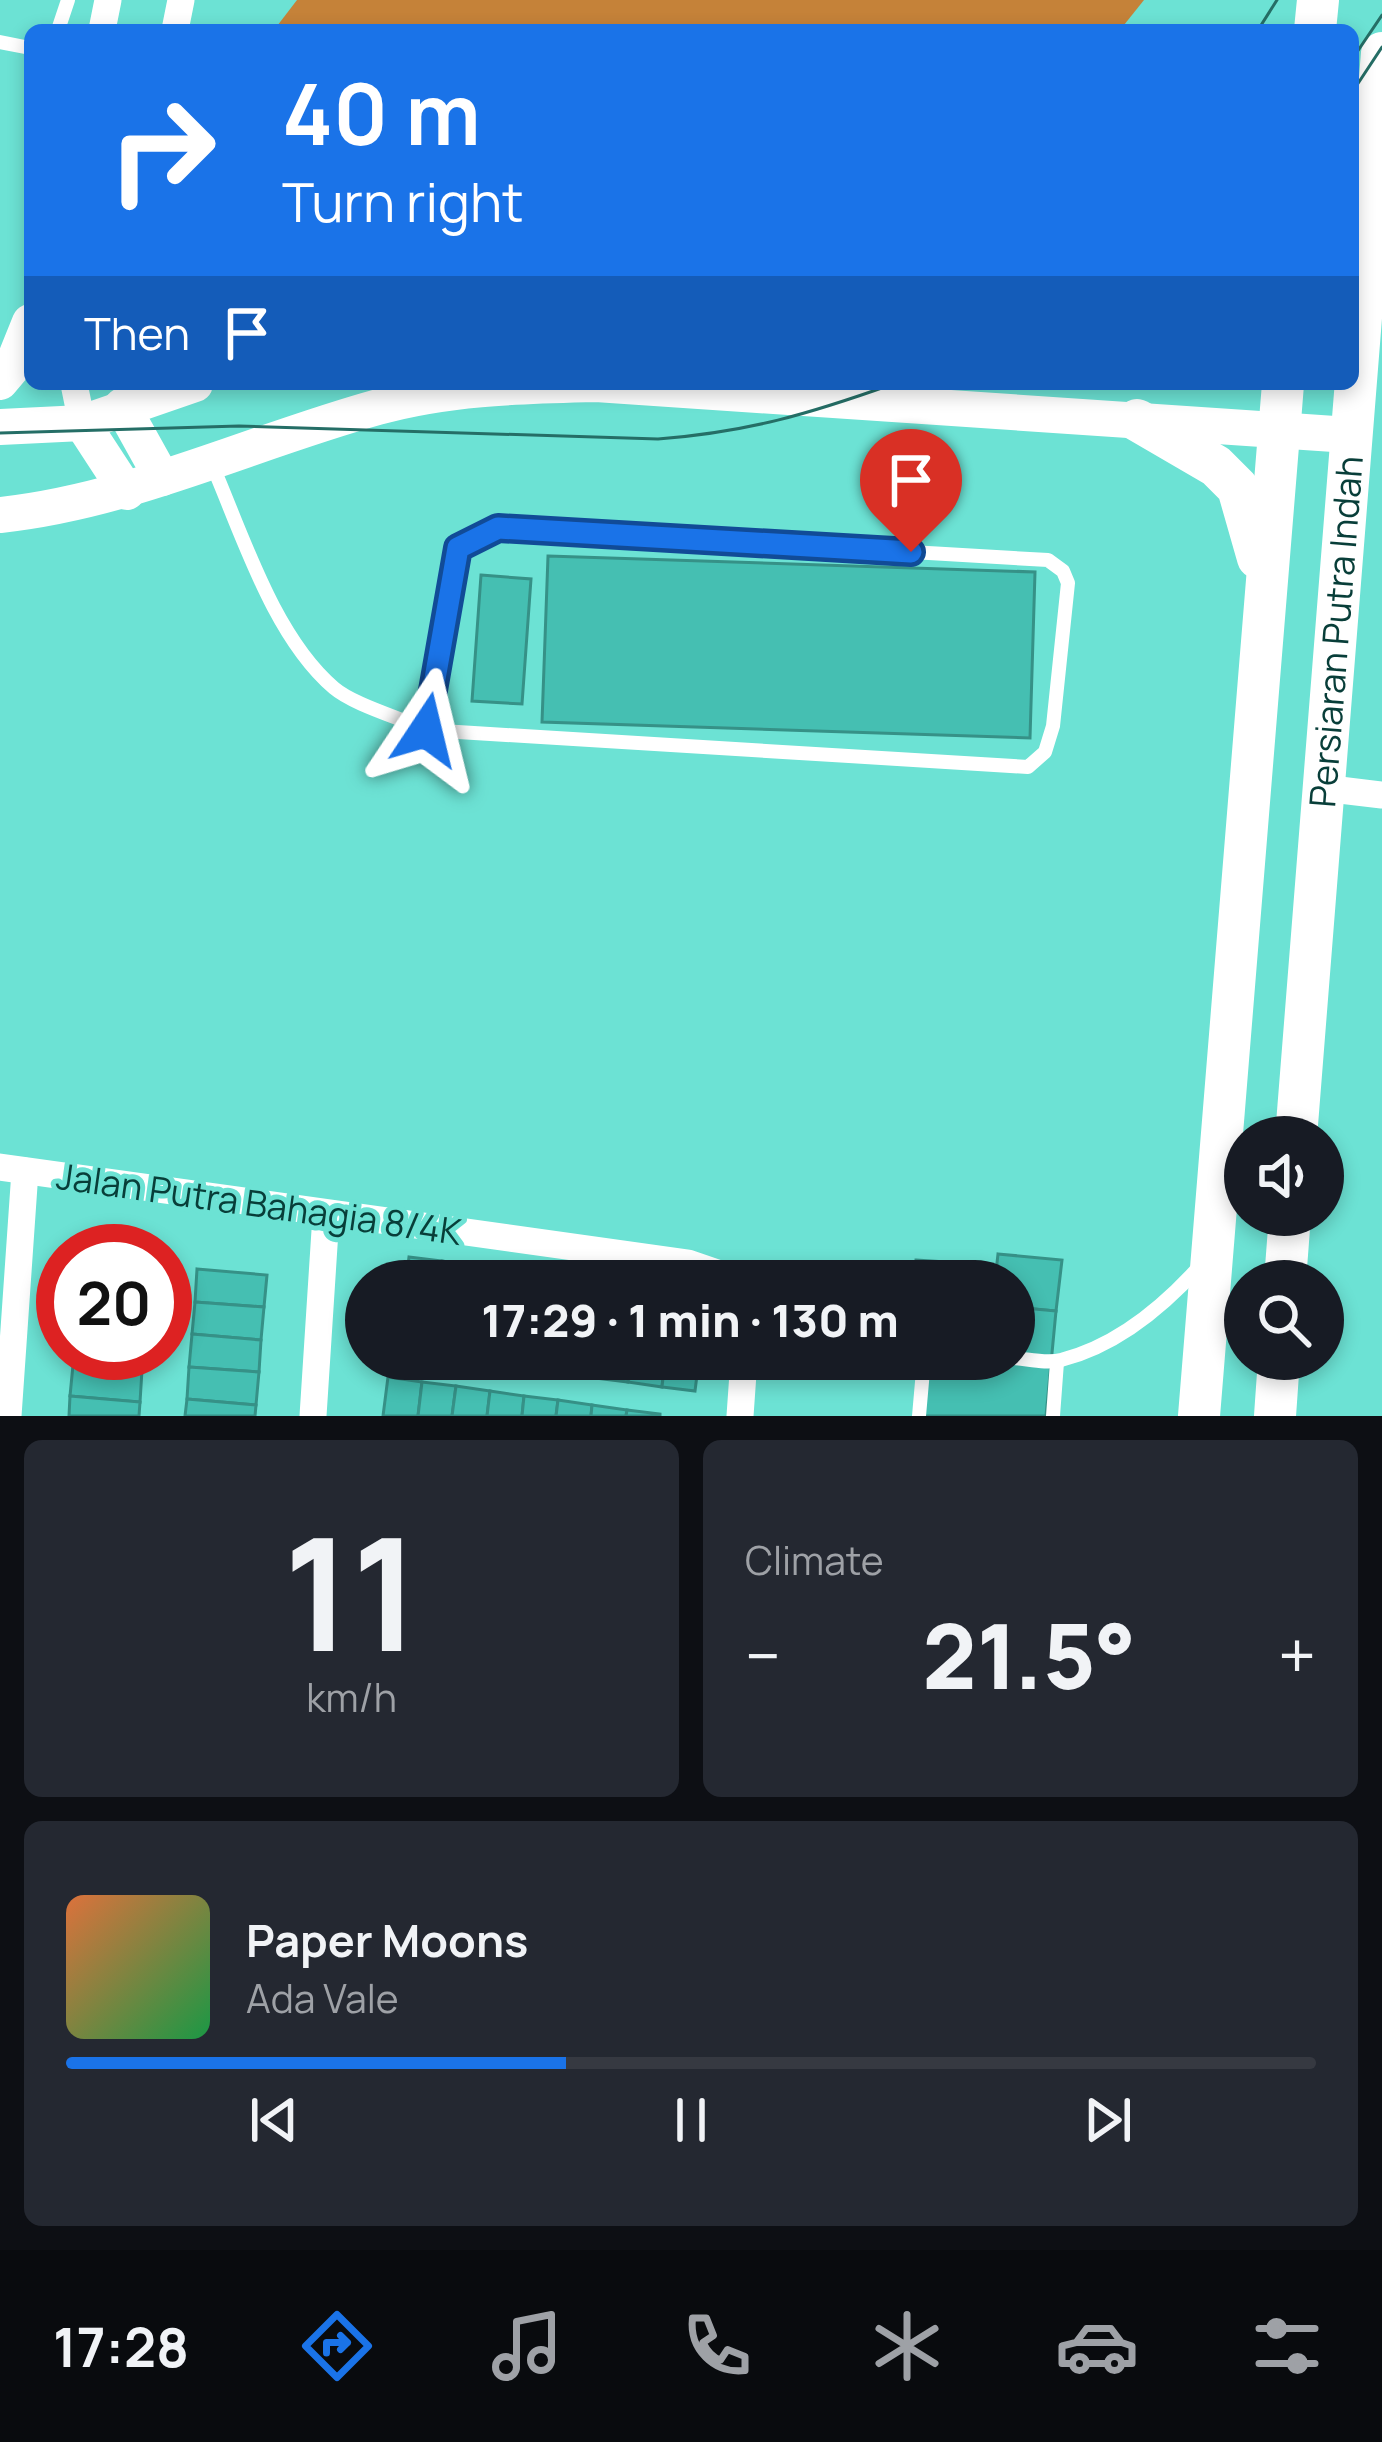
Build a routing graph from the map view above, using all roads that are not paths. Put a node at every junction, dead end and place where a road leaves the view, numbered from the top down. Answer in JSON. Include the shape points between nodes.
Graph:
{"nodes":[{"id":1,"x":1382,"y":53,"type":"edge"},
{"id":2,"x":1359,"y":304,"type":"edge"},
{"id":3,"x":24,"y":337,"type":"edge"},
{"id":4,"x":0,"y":382,"type":"edge"},
{"id":5,"x":75,"y":390,"type":"edge"},
{"id":6,"x":155,"y":390,"type":"edge"},
{"id":7,"x":468,"y":390,"type":"edge"},
{"id":8,"x":689,"y":390,"type":"edge"},
{"id":9,"x":1282,"y":390,"type":"edge"},
{"id":10,"x":1352,"y":390,"type":"edge"},
{"id":11,"x":122,"y":395,"type":"edge"},
{"id":12,"x":1137,"y":419,"type":"junction"},
{"id":13,"x":82,"y":423,"type":"junction"},
{"id":14,"x":0,"y":427,"type":"edge"},
{"id":15,"x":1279,"y":429,"type":"junction"},
{"id":16,"x":1349,"y":435,"type":"junction"},
{"id":17,"x":211,"y":460,"type":"junction"},
{"id":18,"x":145,"y":485,"type":"junction"},
{"id":19,"x":0,"y":515,"type":"edge"},
{"id":20,"x":1266,"y":588,"type":"junction"},
{"id":21,"x":426,"y":730,"type":"junction"},
{"id":22,"x":1323,"y":788,"type":"junction"},
{"id":23,"x":1382,"y":795,"type":"edge"},
{"id":24,"x":1298,"y":1116,"type":"edge"},
{"id":25,"x":12,"y":1169,"type":"edge"},
{"id":26,"x":326,"y":1215,"type":"junction"},
{"id":27,"x":1212,"y":1252,"type":"junction"},
{"id":28,"x":665,"y":1260,"type":"edge"},
{"id":29,"x":1035,"y":1360,"type":"edge"},
{"id":30,"x":1058,"y":1362,"type":"junction"},
{"id":31,"x":743,"y":1380,"type":"edge"},
{"id":32,"x":922,"y":1380,"type":"edge"},
{"id":33,"x":1278,"y":1380,"type":"edge"},
{"id":34,"x":8,"y":1416,"type":"edge"},
{"id":35,"x":313,"y":1416,"type":"edge"},
{"id":36,"x":740,"y":1416,"type":"edge"},
{"id":37,"x":919,"y":1416,"type":"edge"},
{"id":38,"x":1053,"y":1416,"type":"edge"},
{"id":39,"x":1199,"y":1416,"type":"edge"},
{"id":40,"x":1275,"y":1416,"type":"edge"}],
"edges":[{"from":1,"to":2,"type":"main road","name":"Persiaran Putra Indah"},
{"from":3,"to":4,"type":"main road"},
{"from":5,"to":13,"type":"street"},
{"from":6,"to":11,"type":"main road"},
{"from":7,"to":17,"type":"main road","via":[[381,406]]},
{"from":8,"to":12,"type":"main road"},
{"from":9,"to":15,"type":"main road","name":"Persiaran Putra Indah"},
{"from":10,"to":16,"type":"main road","name":"Persiaran Putra Indah"},
{"from":11,"to":13,"type":"main road"},
{"from":11,"to":18,"type":"main road"},
{"from":12,"to":15,"type":"main road"},
{"from":12,"to":20,"type":"main road","via":[[1238,488]]},
{"from":13,"to":14,"type":"main road"},
{"from":13,"to":18,"type":"main road"},
{"from":15,"to":16,"type":"main road"},
{"from":15,"to":20,"type":"main road","name":"Persiaran Putra Indah"},
{"from":16,"to":22,"type":"main road","name":"Persiaran Putra Indah"},
{"from":17,"to":18,"type":"main road"},
{"from":17,"to":21,"type":"lane","via":[[264,589],[299,645],[335,689]]},
{"from":18,"to":19,"type":"main road"},
{"from":20,"to":27,"type":"main road","name":"Persiaran Putra Indah"},
{"from":21,"to":21,"type":"lane","via":[[458,548],[498,528],[1048,560],[1068,583],[1053,725],[1045,752],[1028,767]]},
{"from":22,"to":23,"type":"street"},
{"from":22,"to":24,"type":"main road","name":"Persiaran Putra Indah"},
{"from":25,"to":26,"type":"street","name":"Jalan Putra Bahagia 8/4K"},
{"from":25,"to":34,"type":"street"},
{"from":26,"to":28,"type":"street","name":"Jalan Putra Bahagia 8/4K"},
{"from":26,"to":35,"type":"street"},
{"from":27,"to":30,"type":"lane","via":[[1167,1303]]},
{"from":27,"to":39,"type":"main road","name":"Persiaran Putra Indah"},
{"from":29,"to":30,"type":"lane"},
{"from":30,"to":38,"type":"lane"},
{"from":31,"to":36,"type":"street"},
{"from":32,"to":37,"type":"lane"},
{"from":33,"to":40,"type":"main road"}]}
